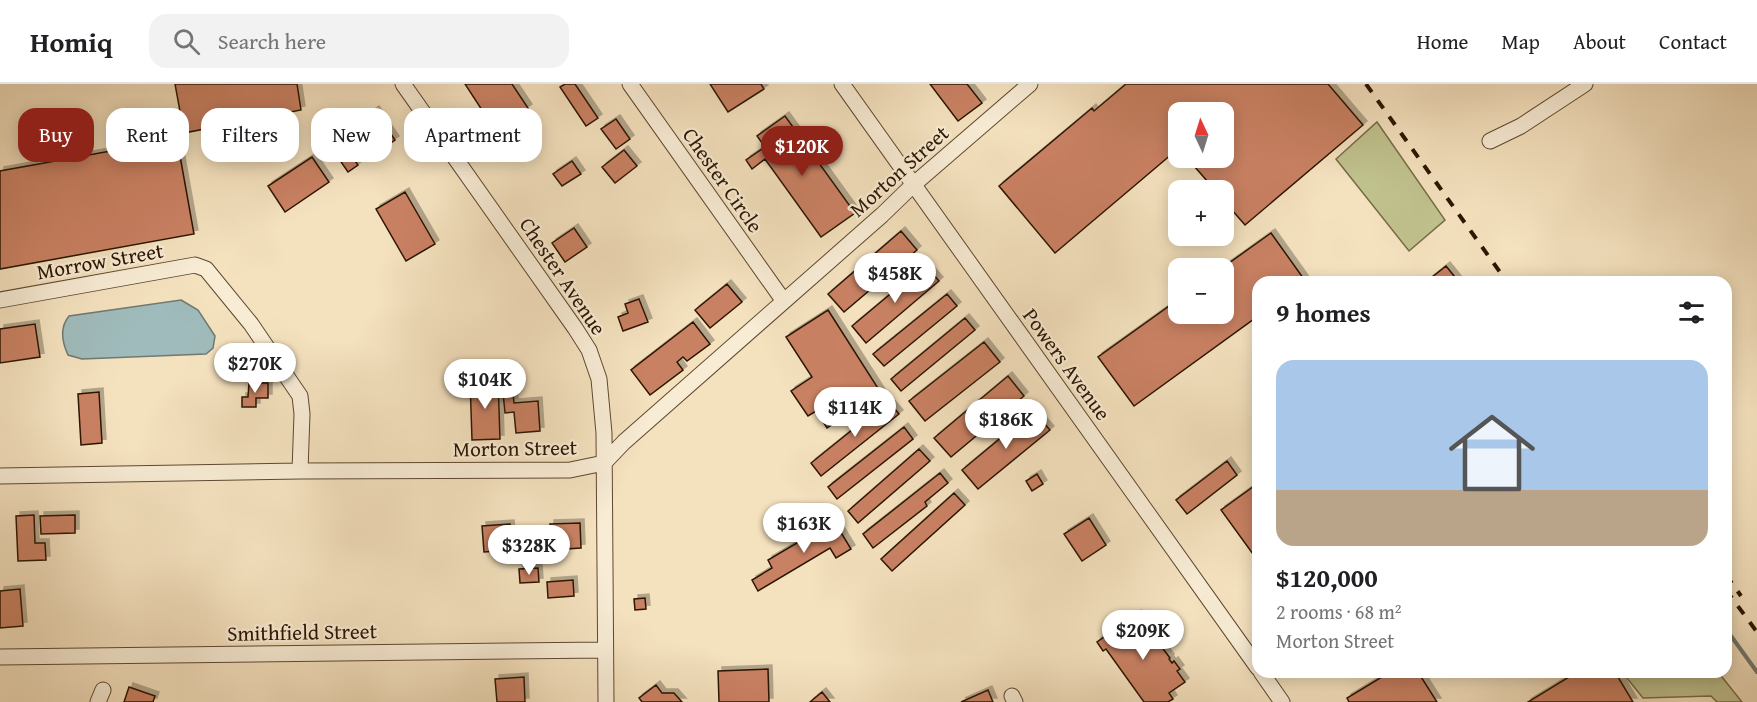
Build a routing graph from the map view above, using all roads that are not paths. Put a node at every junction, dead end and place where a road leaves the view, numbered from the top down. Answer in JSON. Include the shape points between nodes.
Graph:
{"nodes":[{"id":1,"x":403,"y":84,"type":"edge"},
{"id":2,"x":630,"y":84,"type":"edge"},
{"id":3,"x":842,"y":84,"type":"edge"},
{"id":4,"x":1030,"y":84,"type":"edge"},
{"id":5,"x":1585,"y":84,"type":"edge"},
{"id":6,"x":1490,"y":141,"type":"dead end"},
{"id":7,"x":913,"y":184,"type":"junction"},
{"id":8,"x":0,"y":300,"type":"edge"},
{"id":9,"x":783,"y":300,"type":"junction"},
{"id":10,"x":604,"y":464,"type":"junction"},
{"id":11,"x":300,"y":471,"type":"junction"},
{"id":12,"x":0,"y":476,"type":"edge"},
{"id":13,"x":605,"y":650,"type":"junction"},
{"id":14,"x":0,"y":657,"type":"edge"},
{"id":15,"x":1252,"y":659,"type":"edge"},
{"id":16,"x":1266,"y":678,"type":"edge"},
{"id":17,"x":606,"y":702,"type":"edge"},
{"id":18,"x":1282,"y":702,"type":"edge"}],
"edges":[{"from":1,"to":10,"type":"street","name":"Chester Avenue","via":[[589,350],[601,391]]},
{"from":2,"to":9,"type":"street","name":"Chester Circle"},
{"from":3,"to":7,"type":"street","name":"Powers Avenue"},
{"from":4,"to":7,"type":"street","name":"Morton Street"},
{"from":5,"to":6,"type":"street","via":[[1521,126]]},
{"from":7,"to":9,"type":"street","name":"Morton Street"},
{"from":7,"to":15,"type":"street","name":"Powers Avenue"},
{"from":8,"to":11,"type":"street","name":"Morrow Street","via":[[195,265],[206,269],[300,396]]},
{"from":9,"to":10,"type":"street","name":"Morton Street"},
{"from":10,"to":11,"type":"street","name":"Morton Street","via":[[570,470]]},
{"from":10,"to":13,"type":"street","name":"Chester Avenue"},
{"from":11,"to":12,"type":"street","name":"Morton Street"},
{"from":13,"to":14,"type":"street","name":"Smithfield Street"},
{"from":13,"to":17,"type":"street","name":"Chester Avenue"},
{"from":16,"to":18,"type":"street","name":"Powers Avenue"}]}
